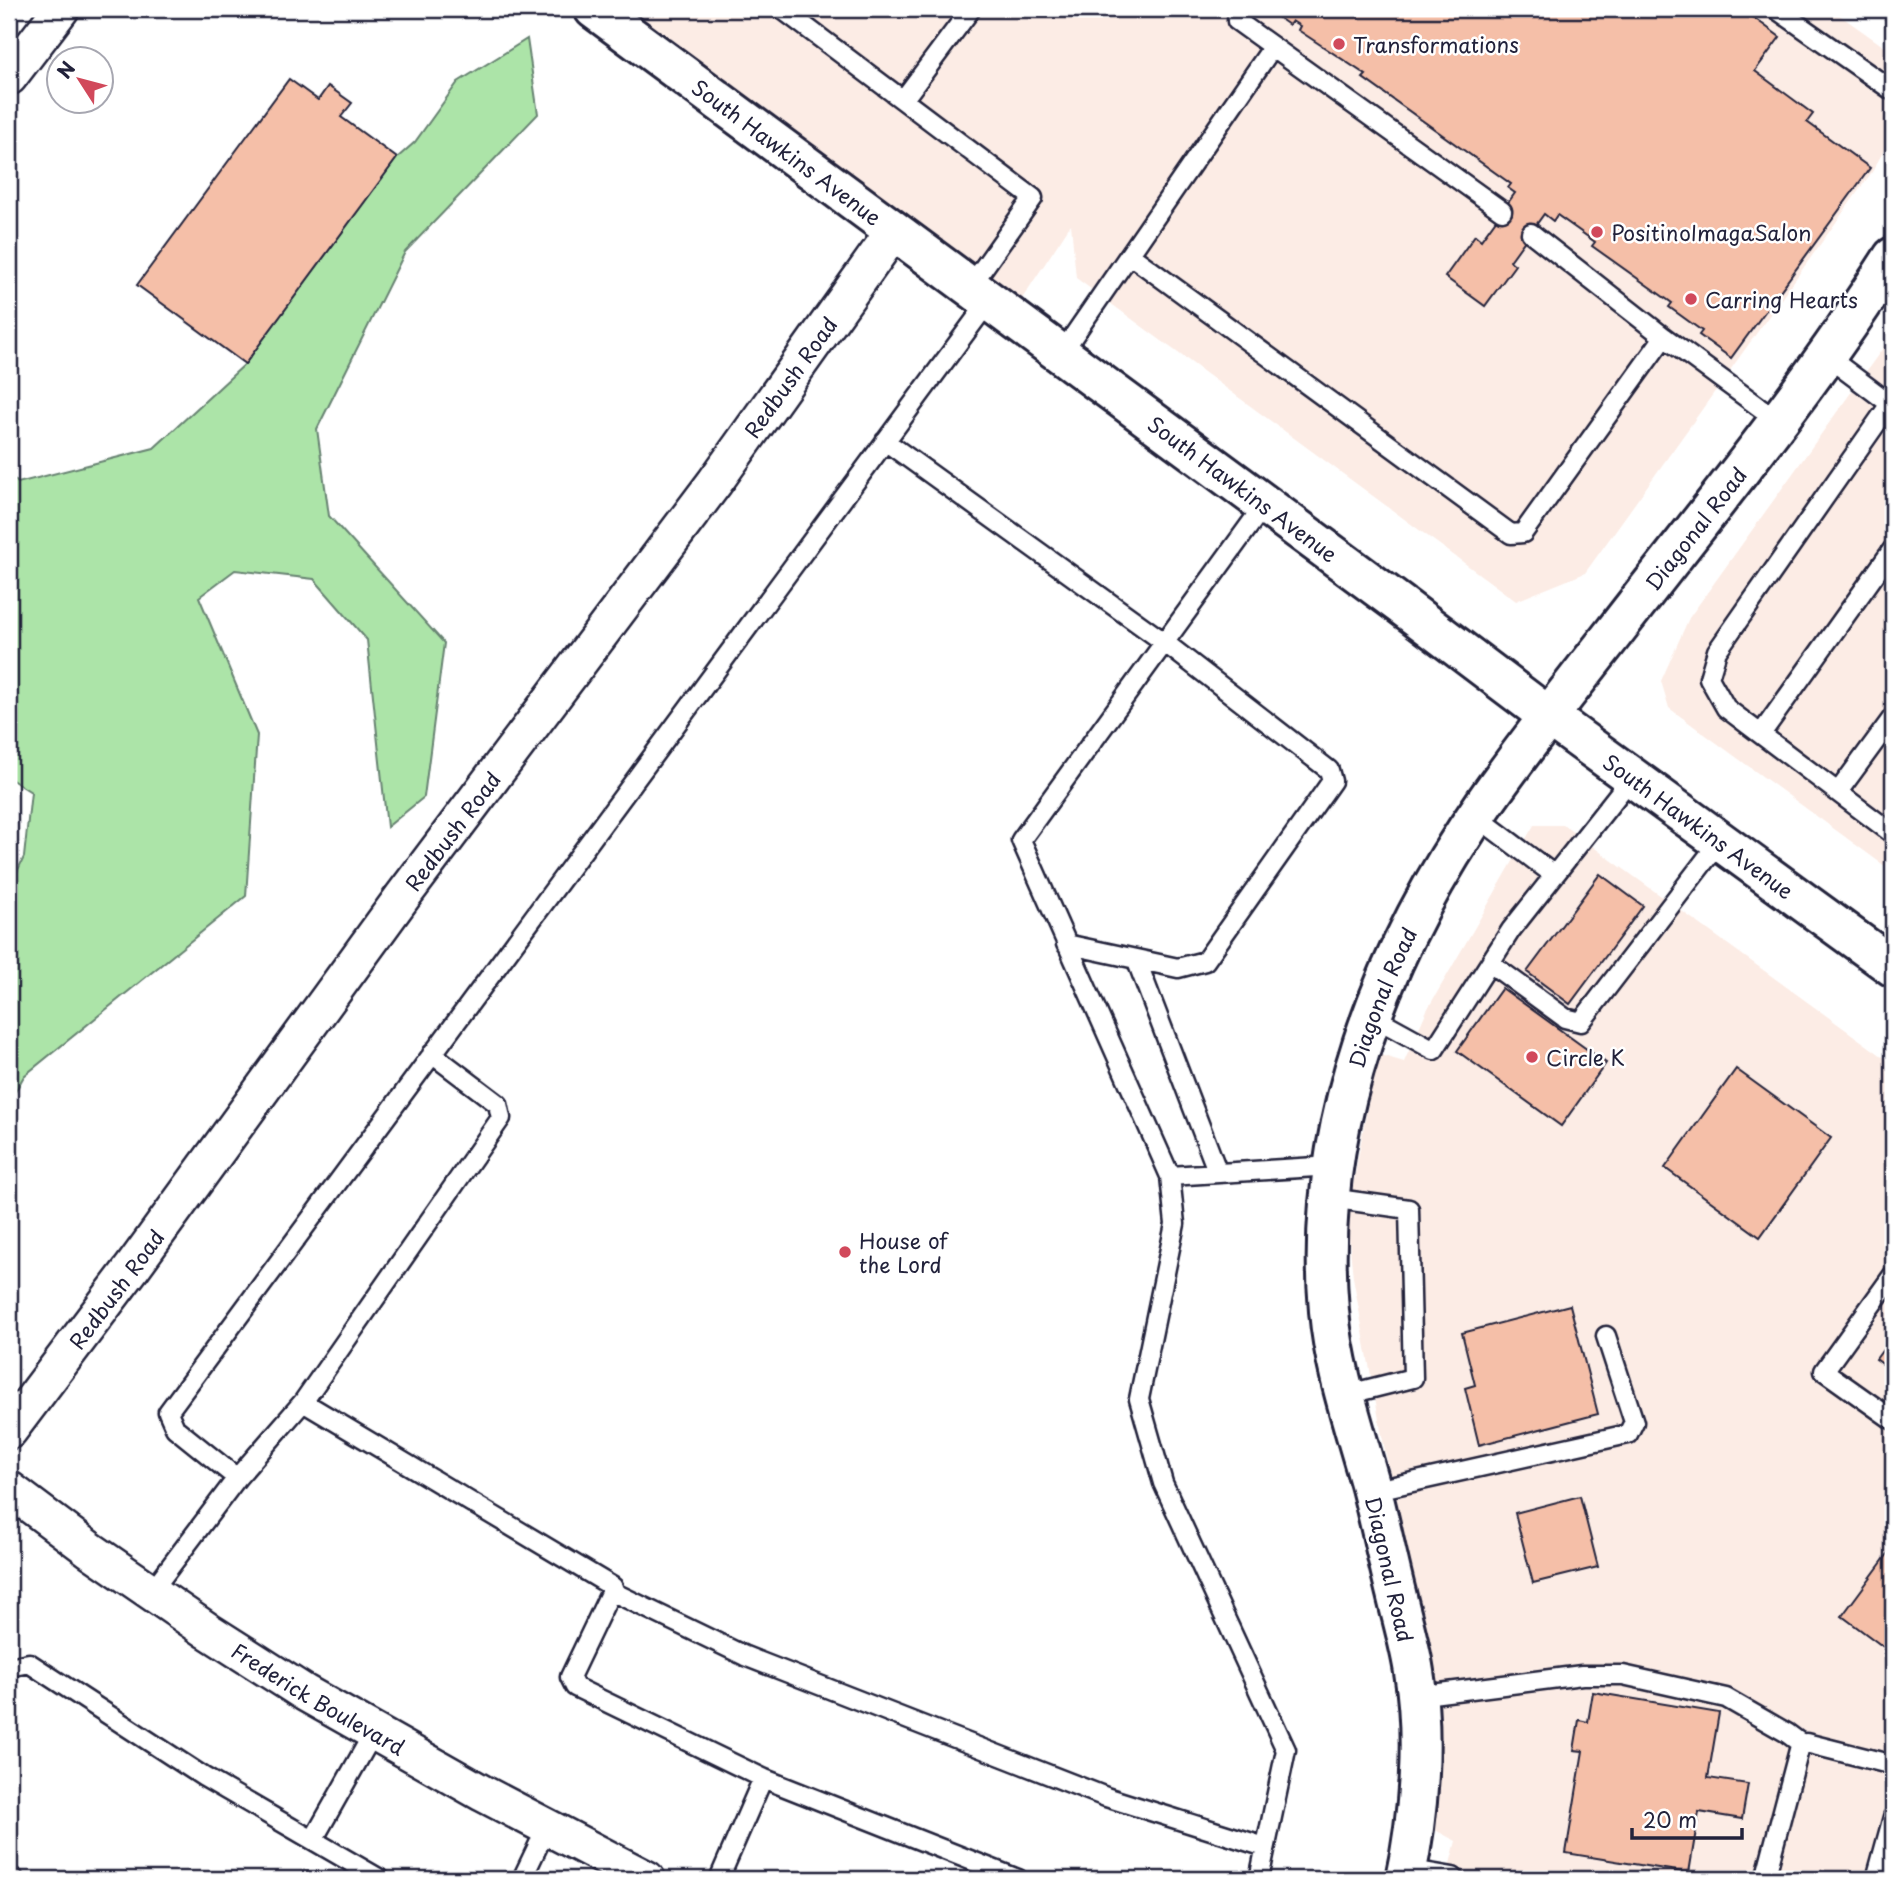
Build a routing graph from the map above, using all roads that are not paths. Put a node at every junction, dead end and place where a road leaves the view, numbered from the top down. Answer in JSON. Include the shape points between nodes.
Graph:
{"nodes":[{"id":1,"x":61,"y":9,"type":"edge"},
{"id":2,"x":782,"y":9,"type":"edge"},
{"id":3,"x":971,"y":9,"type":"edge"},
{"id":4,"x":1238,"y":9,"type":"edge"},
{"id":5,"x":1776,"y":9,"type":"edge"},
{"id":6,"x":612,"y":14,"type":"edge"},
{"id":7,"x":1272,"y":48,"type":"junction"},
{"id":8,"x":9,"y":77,"type":"edge"},
{"id":9,"x":1893,"y":92,"type":"edge"},
{"id":10,"x":903,"y":100,"type":"junction"},
{"id":11,"x":1502,"y":211,"type":"dead end"},
{"id":12,"x":894,"y":231,"type":"junction"},
{"id":13,"x":1531,"y":233,"type":"dead end"},
{"id":14,"x":1130,"y":255,"type":"junction"},
{"id":15,"x":1893,"y":257,"type":"edge"},
{"id":16,"x":979,"y":294,"type":"junction"},
{"id":17,"x":1664,"y":337,"type":"junction"},
{"id":18,"x":1061,"y":354,"type":"junction"},
{"id":19,"x":1825,"y":355,"type":"junction"},
{"id":20,"x":1892,"y":405,"type":"edge"},
{"id":21,"x":1777,"y":420,"type":"junction"},
{"id":22,"x":885,"y":441,"type":"junction"},
{"id":23,"x":1265,"y":505,"type":"junction"},
{"id":24,"x":1893,"y":549,"type":"edge"},
{"id":25,"x":1164,"y":642,"type":"junction"},
{"id":26,"x":1548,"y":716,"type":"junction"},
{"id":27,"x":1893,"y":717,"type":"edge"},
{"id":28,"x":1761,"y":734,"type":"junction"},
{"id":29,"x":1632,"y":777,"type":"junction"},
{"id":30,"x":1838,"y":792,"type":"junction"},
{"id":31,"x":1476,"y":816,"type":"junction"},
{"id":32,"x":1893,"y":834,"type":"edge"},
{"id":33,"x":1720,"y":841,"type":"junction"},
{"id":34,"x":1553,"y":874,"type":"junction"},
{"id":35,"x":1066,"y":944,"type":"junction"},
{"id":36,"x":1136,"y":959,"type":"junction"},
{"id":37,"x":1490,"y":963,"type":"junction"},
{"id":38,"x":1893,"y":967,"type":"edge"},
{"id":39,"x":1372,"y":1016,"type":"junction"},
{"id":40,"x":432,"y":1054,"type":"junction"},
{"id":41,"x":1218,"y":1173,"type":"junction"},
{"id":42,"x":1170,"y":1176,"type":"junction"},
{"id":43,"x":1332,"y":1182,"type":"junction"},
{"id":44,"x":1893,"y":1275,"type":"edge"},
{"id":45,"x":1606,"y":1336,"type":"dead end"},
{"id":46,"x":1345,"y":1395,"type":"junction"},
{"id":47,"x":303,"y":1402,"type":"junction"},
{"id":48,"x":1893,"y":1420,"type":"edge"},
{"id":49,"x":9,"y":1431,"type":"edge"},
{"id":50,"x":237,"y":1478,"type":"junction"},
{"id":51,"x":9,"y":1489,"type":"edge"},
{"id":52,"x":1372,"y":1491,"type":"junction"},
{"id":53,"x":611,"y":1591,"type":"junction"},
{"id":54,"x":151,"y":1592,"type":"junction"},
{"id":55,"x":9,"y":1667,"type":"edge"},
{"id":56,"x":1416,"y":1696,"type":"junction"},
{"id":57,"x":374,"y":1732,"type":"junction"},
{"id":58,"x":1803,"y":1745,"type":"junction"},
{"id":59,"x":1893,"y":1765,"type":"edge"},
{"id":60,"x":763,"y":1778,"type":"junction"},
{"id":61,"x":1893,"y":1817,"type":"edge"},
{"id":62,"x":547,"y":1827,"type":"junction"},
{"id":63,"x":313,"y":1840,"type":"junction"},
{"id":64,"x":1265,"y":1847,"type":"junction"},
{"id":65,"x":1406,"y":1874,"type":"edge"},
{"id":66,"x":9,"y":1875,"type":"edge"},
{"id":67,"x":14,"y":1879,"type":"edge"},
{"id":68,"x":380,"y":1879,"type":"edge"},
{"id":69,"x":522,"y":1879,"type":"edge"},
{"id":70,"x":647,"y":1879,"type":"edge"},
{"id":71,"x":719,"y":1879,"type":"edge"},
{"id":72,"x":1018,"y":1879,"type":"edge"},
{"id":73,"x":1259,"y":1879,"type":"edge"},
{"id":74,"x":1455,"y":1879,"type":"edge"},
{"id":75,"x":1765,"y":1879,"type":"edge"},
{"id":76,"x":1876,"y":1879,"type":"edge"}],
"edges":[{"from":1,"to":8,"type":"street"},
{"from":2,"to":10,"type":"lane"},
{"from":3,"to":10,"type":"lane"},
{"from":4,"to":7,"type":"lane","via":[[1237,21]]},
{"from":5,"to":9,"type":"lane"},
{"from":6,"to":12,"type":"street","name":"South Hawkins Avenue"},
{"from":7,"to":11,"type":"lane"},
{"from":7,"to":14,"type":"lane"},
{"from":10,"to":16,"type":"lane","via":[[1033,198]]},
{"from":12,"to":16,"type":"street","name":"South Hawkins Avenue"},
{"from":12,"to":49,"type":"street","name":"Redbush Road","via":[[715,482]]},
{"from":13,"to":17,"type":"lane"},
{"from":14,"to":17,"type":"lane","via":[[1511,534],[1523,533]]},
{"from":14,"to":18,"type":"lane"},
{"from":15,"to":19,"type":"street","name":"Diagonal Road"},
{"from":16,"to":18,"type":"street","name":"South Hawkins Avenue"},
{"from":16,"to":22,"type":"lane"},
{"from":17,"to":21,"type":"lane"},
{"from":18,"to":23,"type":"street","name":"South Hawkins Avenue"},
{"from":19,"to":20,"type":"lane"},
{"from":19,"to":21,"type":"street","name":"Diagonal Road"},
{"from":20,"to":28,"type":"lane","via":[[1717,650],[1709,678],[1726,708]]},
{"from":21,"to":26,"type":"street","name":"Diagonal Road"},
{"from":22,"to":25,"type":"lane"},
{"from":22,"to":40,"type":"lane"},
{"from":23,"to":25,"type":"lane"},
{"from":23,"to":26,"type":"street","name":"South Hawkins Avenue"},
{"from":24,"to":28,"type":"lane"},
{"from":25,"to":35,"type":"lane","via":[[1021,840]]},
{"from":25,"to":36,"type":"lane","via":[[1329,770],[1332,781],[1205,961],[1178,968]]},
{"from":26,"to":29,"type":"street","name":"South Hawkins Avenue"},
{"from":26,"to":31,"type":"street","name":"Diagonal Road"},
{"from":27,"to":30,"type":"lane"},
{"from":28,"to":30,"type":"lane"},
{"from":29,"to":33,"type":"street","name":"South Hawkins Avenue"},
{"from":29,"to":34,"type":"lane"},
{"from":30,"to":32,"type":"lane"},
{"from":31,"to":34,"type":"lane"},
{"from":31,"to":39,"type":"street","name":"Diagonal Road","via":[[1397,955]]},
{"from":33,"to":37,"type":"lane","via":[[1581,1022],[1565,1018]]},
{"from":33,"to":38,"type":"street","name":"South Hawkins Avenue"},
{"from":34,"to":37,"type":"lane"},
{"from":35,"to":36,"type":"lane"},
{"from":35,"to":42,"type":"lane"},
{"from":36,"to":41,"type":"lane"},
{"from":37,"to":39,"type":"lane","via":[[1434,1050]]},
{"from":39,"to":43,"type":"street","name":"Diagonal Road","via":[[1344,1099]]},
{"from":40,"to":47,"type":"lane","via":[[498,1104],[501,1118]]},
{"from":40,"to":50,"type":"lane","via":[[167,1412],[175,1427]]},
{"from":41,"to":42,"type":"lane"},
{"from":41,"to":43,"type":"lane"},
{"from":42,"to":64,"type":"lane","via":[[1175,1224],[1139,1399],[1163,1483],[1286,1750]]},
{"from":43,"to":46,"type":"street","name":"Diagonal Road","via":[[1327,1229],[1329,1312]]},
{"from":43,"to":46,"type":"lane","via":[[1409,1209],[1413,1378]]},
{"from":44,"to":48,"type":"lane","via":[[1824,1371]]},
{"from":45,"to":52,"type":"lane","via":[[1634,1422],[1628,1434]]},
{"from":46,"to":52,"type":"street","name":"Diagonal Road"},
{"from":47,"to":50,"type":"lane"},
{"from":47,"to":53,"type":"lane","via":[[613,1587]]},
{"from":50,"to":54,"type":"lane"},
{"from":51,"to":54,"type":"street","name":"Frederick Boulevard"},
{"from":52,"to":56,"type":"street","name":"Diagonal Road","via":[[1415,1674]]},
{"from":53,"to":60,"type":"lane","via":[[570,1677],[575,1687]]},
{"from":53,"to":64,"type":"lane","via":[[744,1656],[1106,1797]]},
{"from":54,"to":57,"type":"street","name":"Frederick Boulevard","via":[[305,1693]]},
{"from":55,"to":63,"type":"lane","via":[[29,1663],[204,1777]]},
{"from":56,"to":58,"type":"lane","via":[[1582,1675],[1623,1675],[1726,1698]]},
{"from":56,"to":65,"type":"street","name":"Diagonal Road","via":[[1419,1741],[1413,1839]]},
{"from":57,"to":62,"type":"street","name":"Frederick Boulevard"},
{"from":57,"to":63,"type":"lane"},
{"from":58,"to":59,"type":"lane"},
{"from":58,"to":75,"type":"lane"},
{"from":60,"to":71,"type":"lane"},
{"from":60,"to":72,"type":"lane"},
{"from":61,"to":76,"type":"lane"},
{"from":62,"to":69,"type":"lane"},
{"from":62,"to":70,"type":"street","name":"Frederick Boulevard"},
{"from":63,"to":68,"type":"lane"},
{"from":64,"to":73,"type":"lane"},
{"from":65,"to":74,"type":"lane"},
{"from":66,"to":67,"type":"lane"}]}
